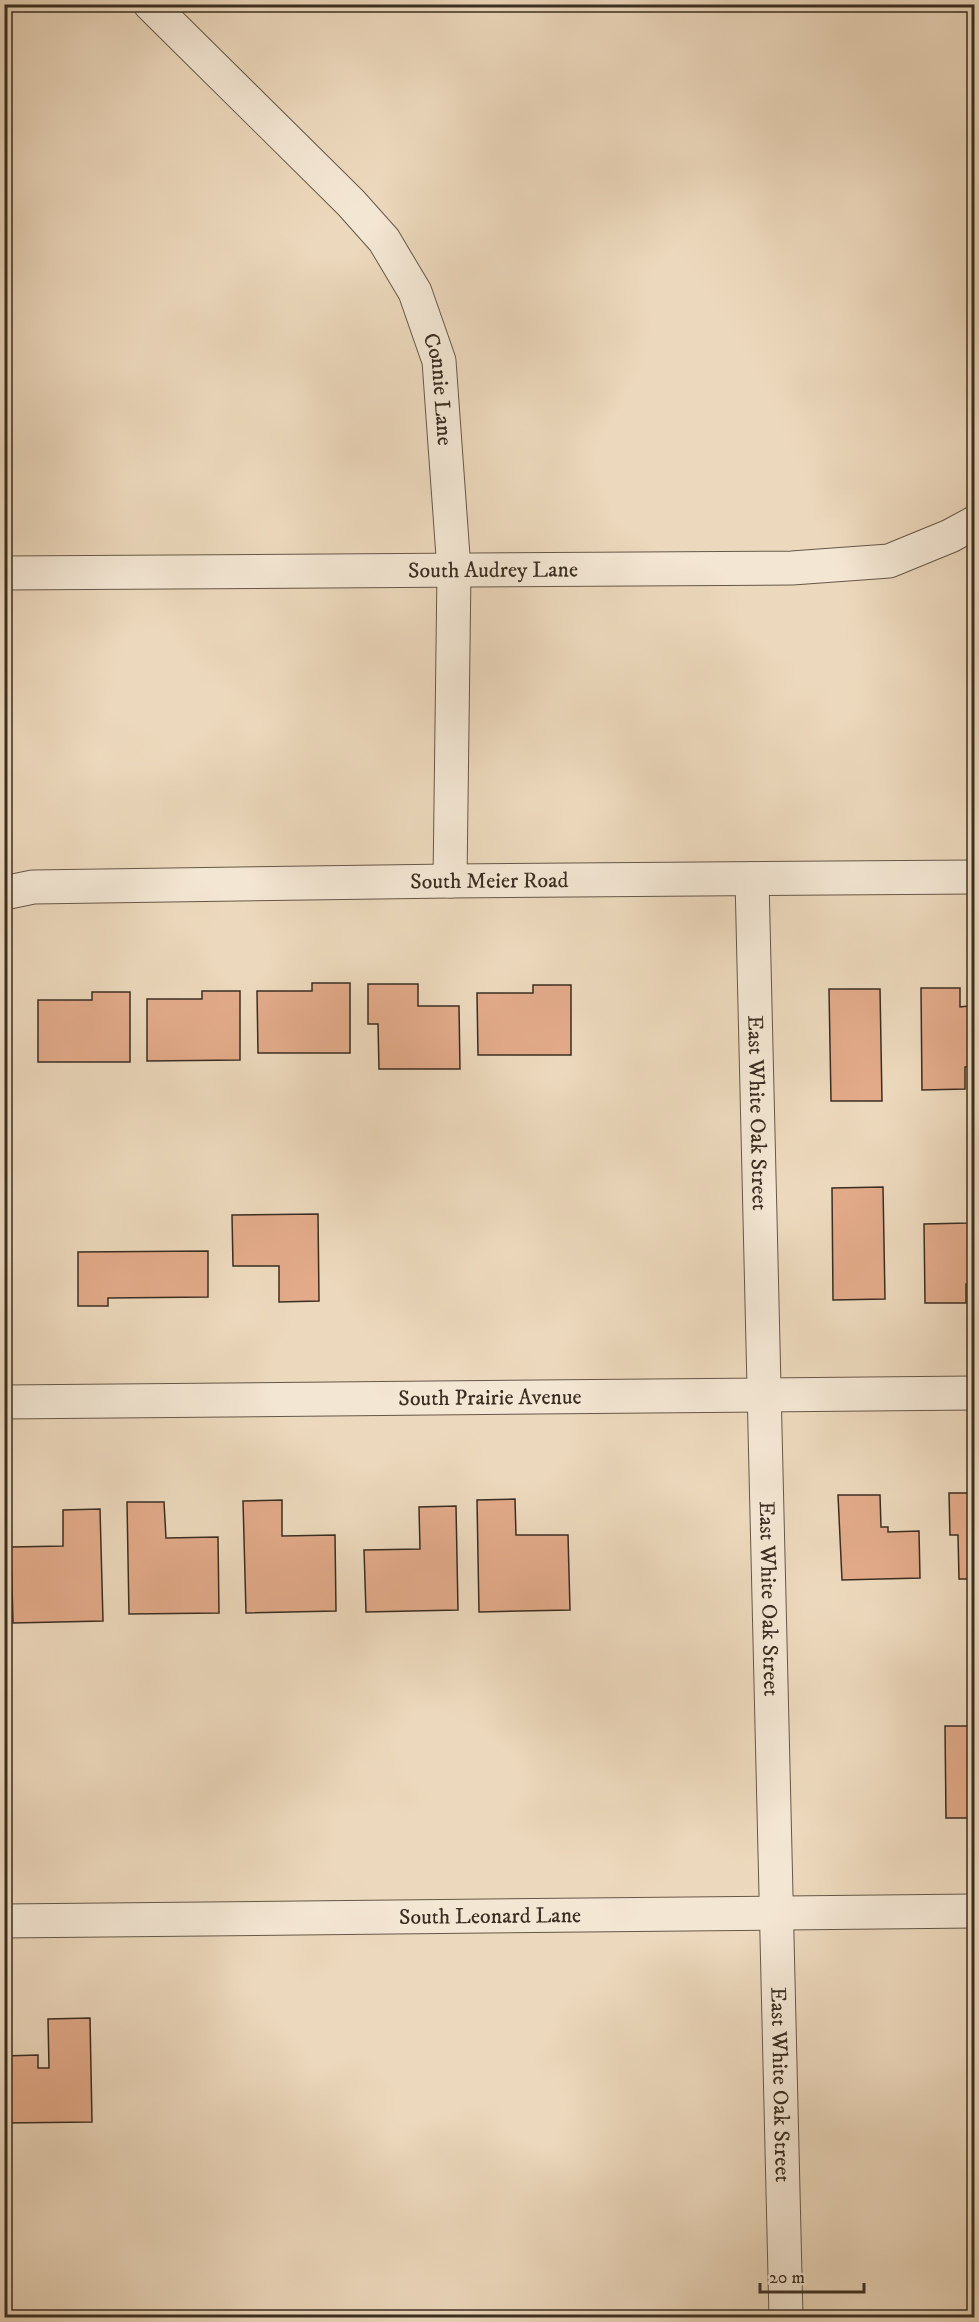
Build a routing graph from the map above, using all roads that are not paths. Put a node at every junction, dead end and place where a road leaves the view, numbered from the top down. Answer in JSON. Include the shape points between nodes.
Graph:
{"nodes":[{"id":1,"x":150,"y":4,"type":"edge"},
{"id":2,"x":975,"y":523,"type":"edge"},
{"id":3,"x":454,"y":570,"type":"junction"},
{"id":4,"x":4,"y":573,"type":"edge"},
{"id":5,"x":975,"y":877,"type":"edge"},
{"id":6,"x":752,"y":879,"type":"junction"},
{"id":7,"x":450,"y":881,"type":"junction"},
{"id":8,"x":4,"y":893,"type":"edge"},
{"id":9,"x":975,"y":1393,"type":"edge"},
{"id":10,"x":764,"y":1395,"type":"junction"},
{"id":11,"x":4,"y":1402,"type":"edge"},
{"id":12,"x":975,"y":1911,"type":"edge"},
{"id":13,"x":776,"y":1913,"type":"junction"},
{"id":14,"x":4,"y":1921,"type":"edge"},
{"id":15,"x":786,"y":2318,"type":"edge"}],
"edges":[{"from":1,"to":3,"type":"street","name":"Connie Lane","via":[[351,203],[384,240],[415,292],[439,361]]},
{"from":2,"to":3,"type":"street","name":"South Audrey Lane","via":[[889,561],[792,568]]},
{"from":3,"to":4,"type":"street","name":"South Audrey Lane"},
{"from":3,"to":7,"type":"street","name":"Connie Lane"},
{"from":5,"to":6,"type":"street","name":"South Meier Road"},
{"from":6,"to":7,"type":"street","name":"South Meier Road"},
{"from":6,"to":10,"type":"street","name":"East White Oak Street"},
{"from":7,"to":8,"type":"street","name":"South Meier Road","via":[[33,887]]},
{"from":9,"to":10,"type":"street","name":"South Prairie Avenue"},
{"from":10,"to":11,"type":"street","name":"South Prairie Avenue"},
{"from":10,"to":13,"type":"street","name":"East White Oak Street"},
{"from":12,"to":13,"type":"street","name":"South Leonard Lane"},
{"from":13,"to":14,"type":"street","name":"South Leonard Lane"},
{"from":13,"to":15,"type":"street","name":"East White Oak Street"}]}
